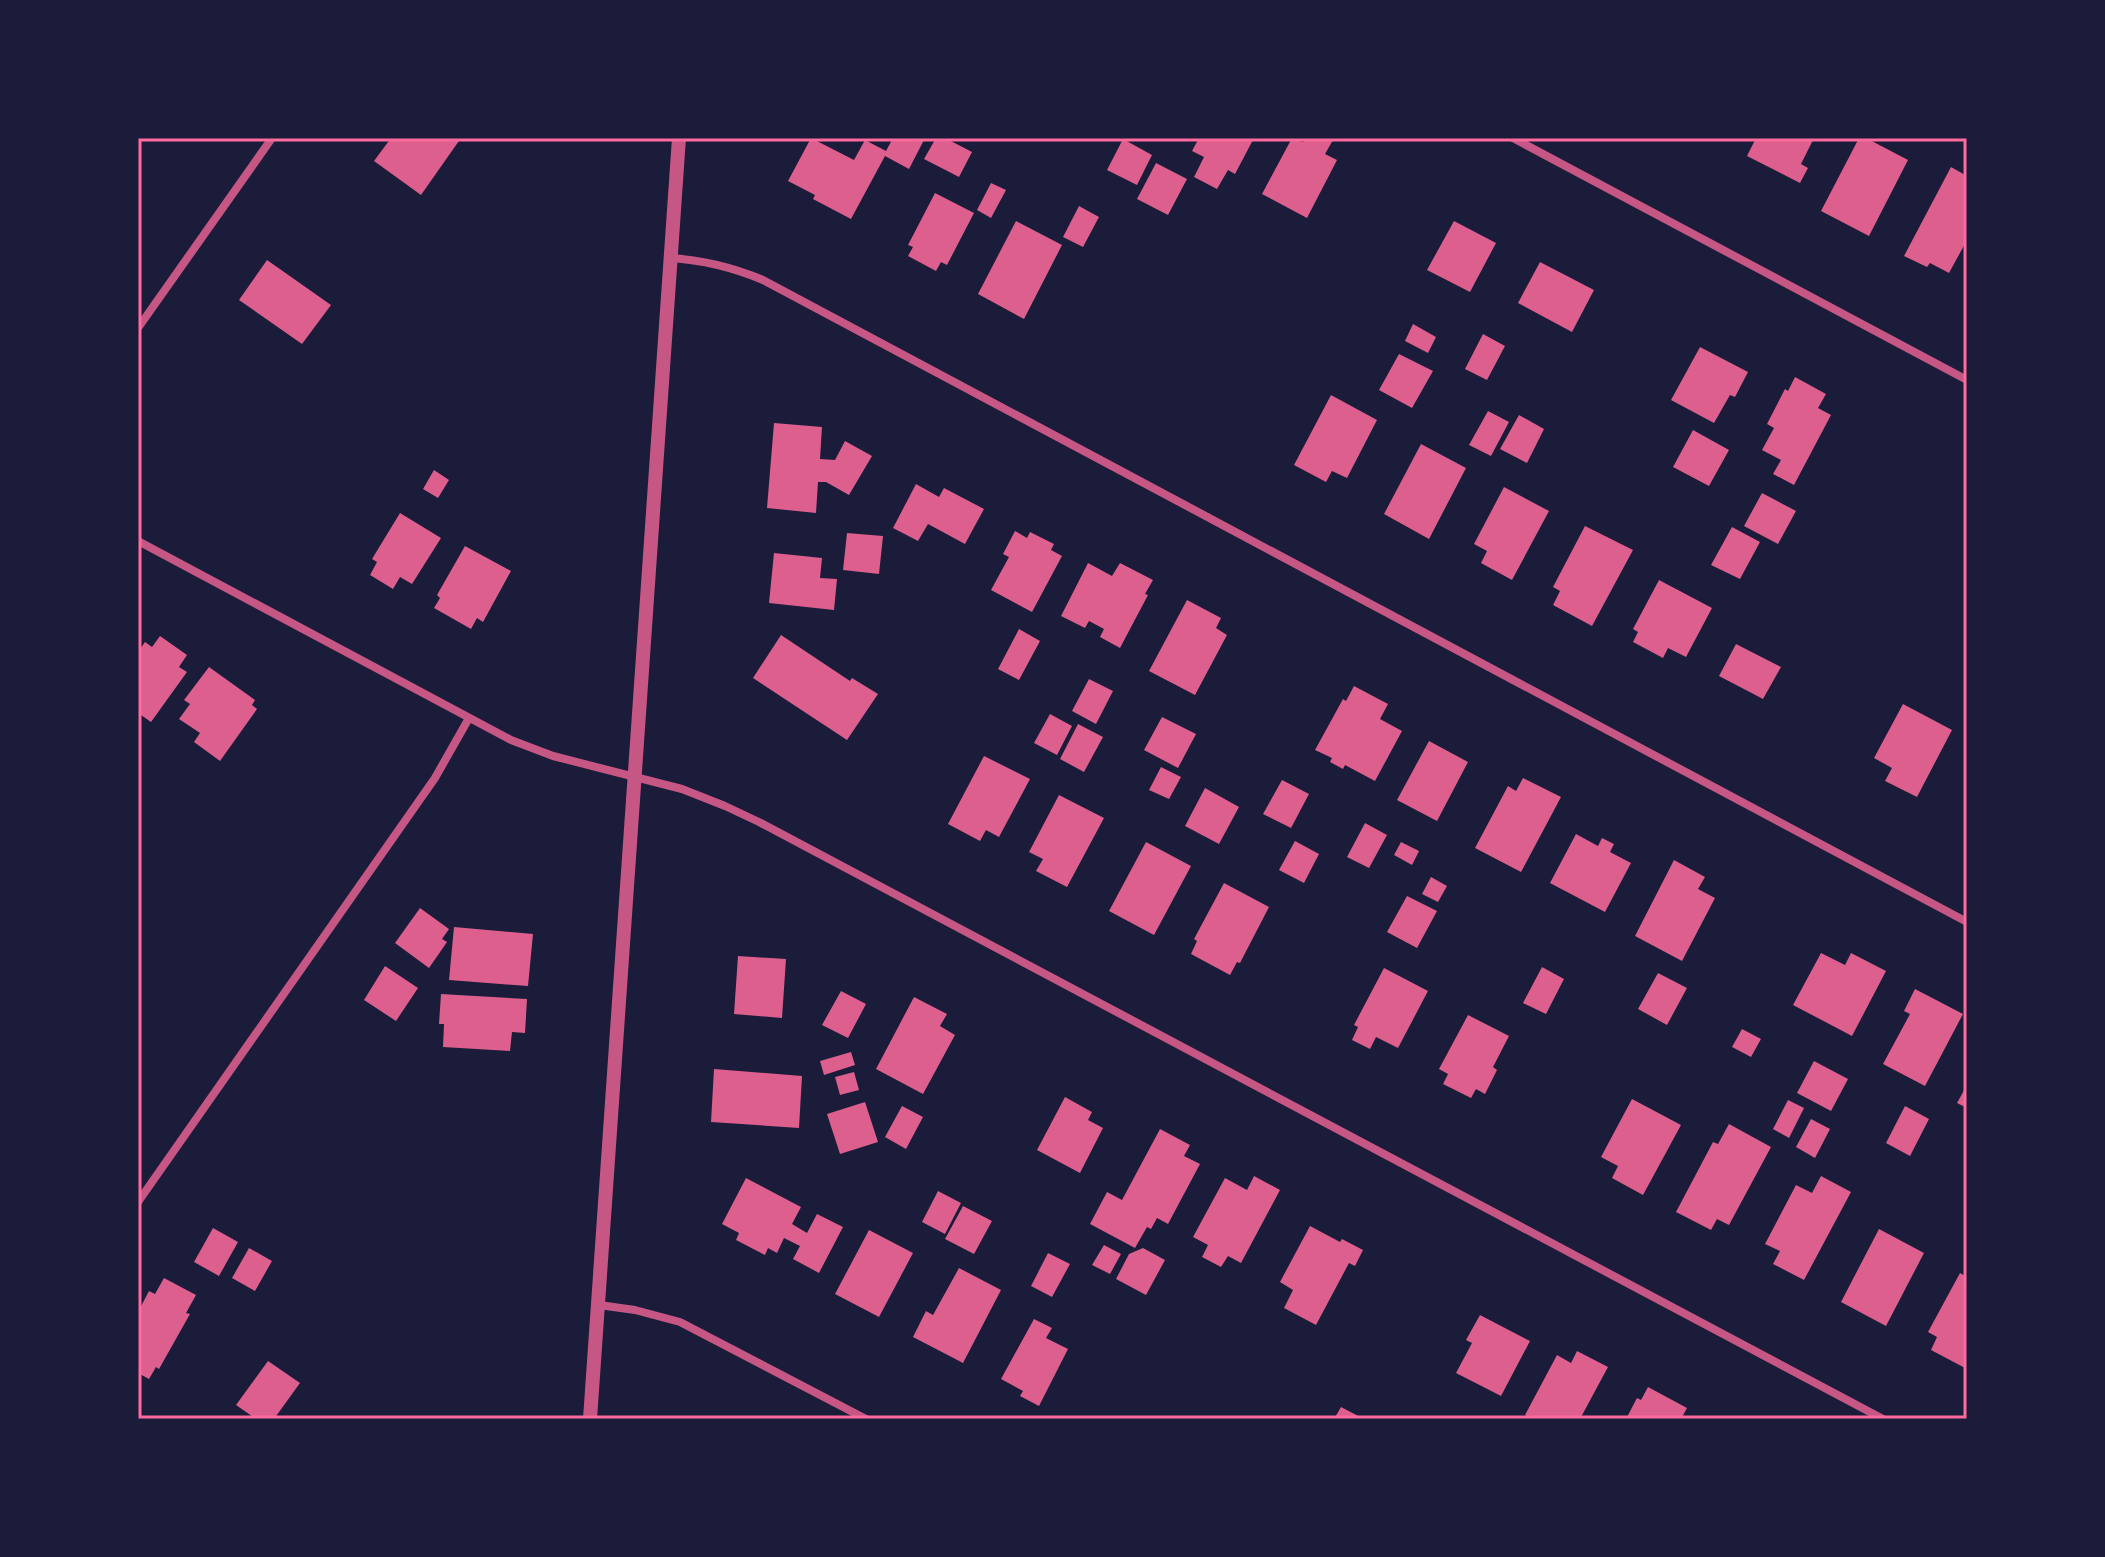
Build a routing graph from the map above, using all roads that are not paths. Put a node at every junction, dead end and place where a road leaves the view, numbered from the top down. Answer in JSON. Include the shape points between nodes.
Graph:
{"nodes":[{"id":1,"x":272,"y":138,"type":"edge"},
{"id":2,"x":679,"y":138,"type":"edge"},
{"id":3,"x":1513,"y":138,"type":"edge"},
{"id":4,"x":670,"y":258,"type":"junction"},
{"id":5,"x":138,"y":328,"type":"edge"},
{"id":6,"x":1967,"y":380,"type":"edge"},
{"id":7,"x":138,"y":541,"type":"edge"},
{"id":8,"x":469,"y":718,"type":"junction"},
{"id":9,"x":635,"y":777,"type":"junction"},
{"id":10,"x":1967,"y":922,"type":"edge"},
{"id":11,"x":138,"y":1202,"type":"edge"},
{"id":12,"x":599,"y":1305,"type":"junction"},
{"id":13,"x":590,"y":1419,"type":"edge"},
{"id":14,"x":866,"y":1419,"type":"edge"},
{"id":15,"x":1883,"y":1419,"type":"edge"}],
"edges":[{"from":1,"to":5,"type":"street"},
{"from":2,"to":4,"type":"street"},
{"from":3,"to":6,"type":"street"},
{"from":4,"to":9,"type":"street"},
{"from":4,"to":10,"type":"street","via":[[728,266],[763,280]]},
{"from":7,"to":8,"type":"street"},
{"from":8,"to":9,"type":"street","via":[[532,749]]},
{"from":8,"to":11,"type":"street","via":[[421,799]]},
{"from":9,"to":12,"type":"street"},
{"from":9,"to":15,"type":"street","via":[[701,795],[759,822]]},
{"from":12,"to":13,"type":"street"},
{"from":12,"to":14,"type":"street","via":[[680,1322]]}]}
